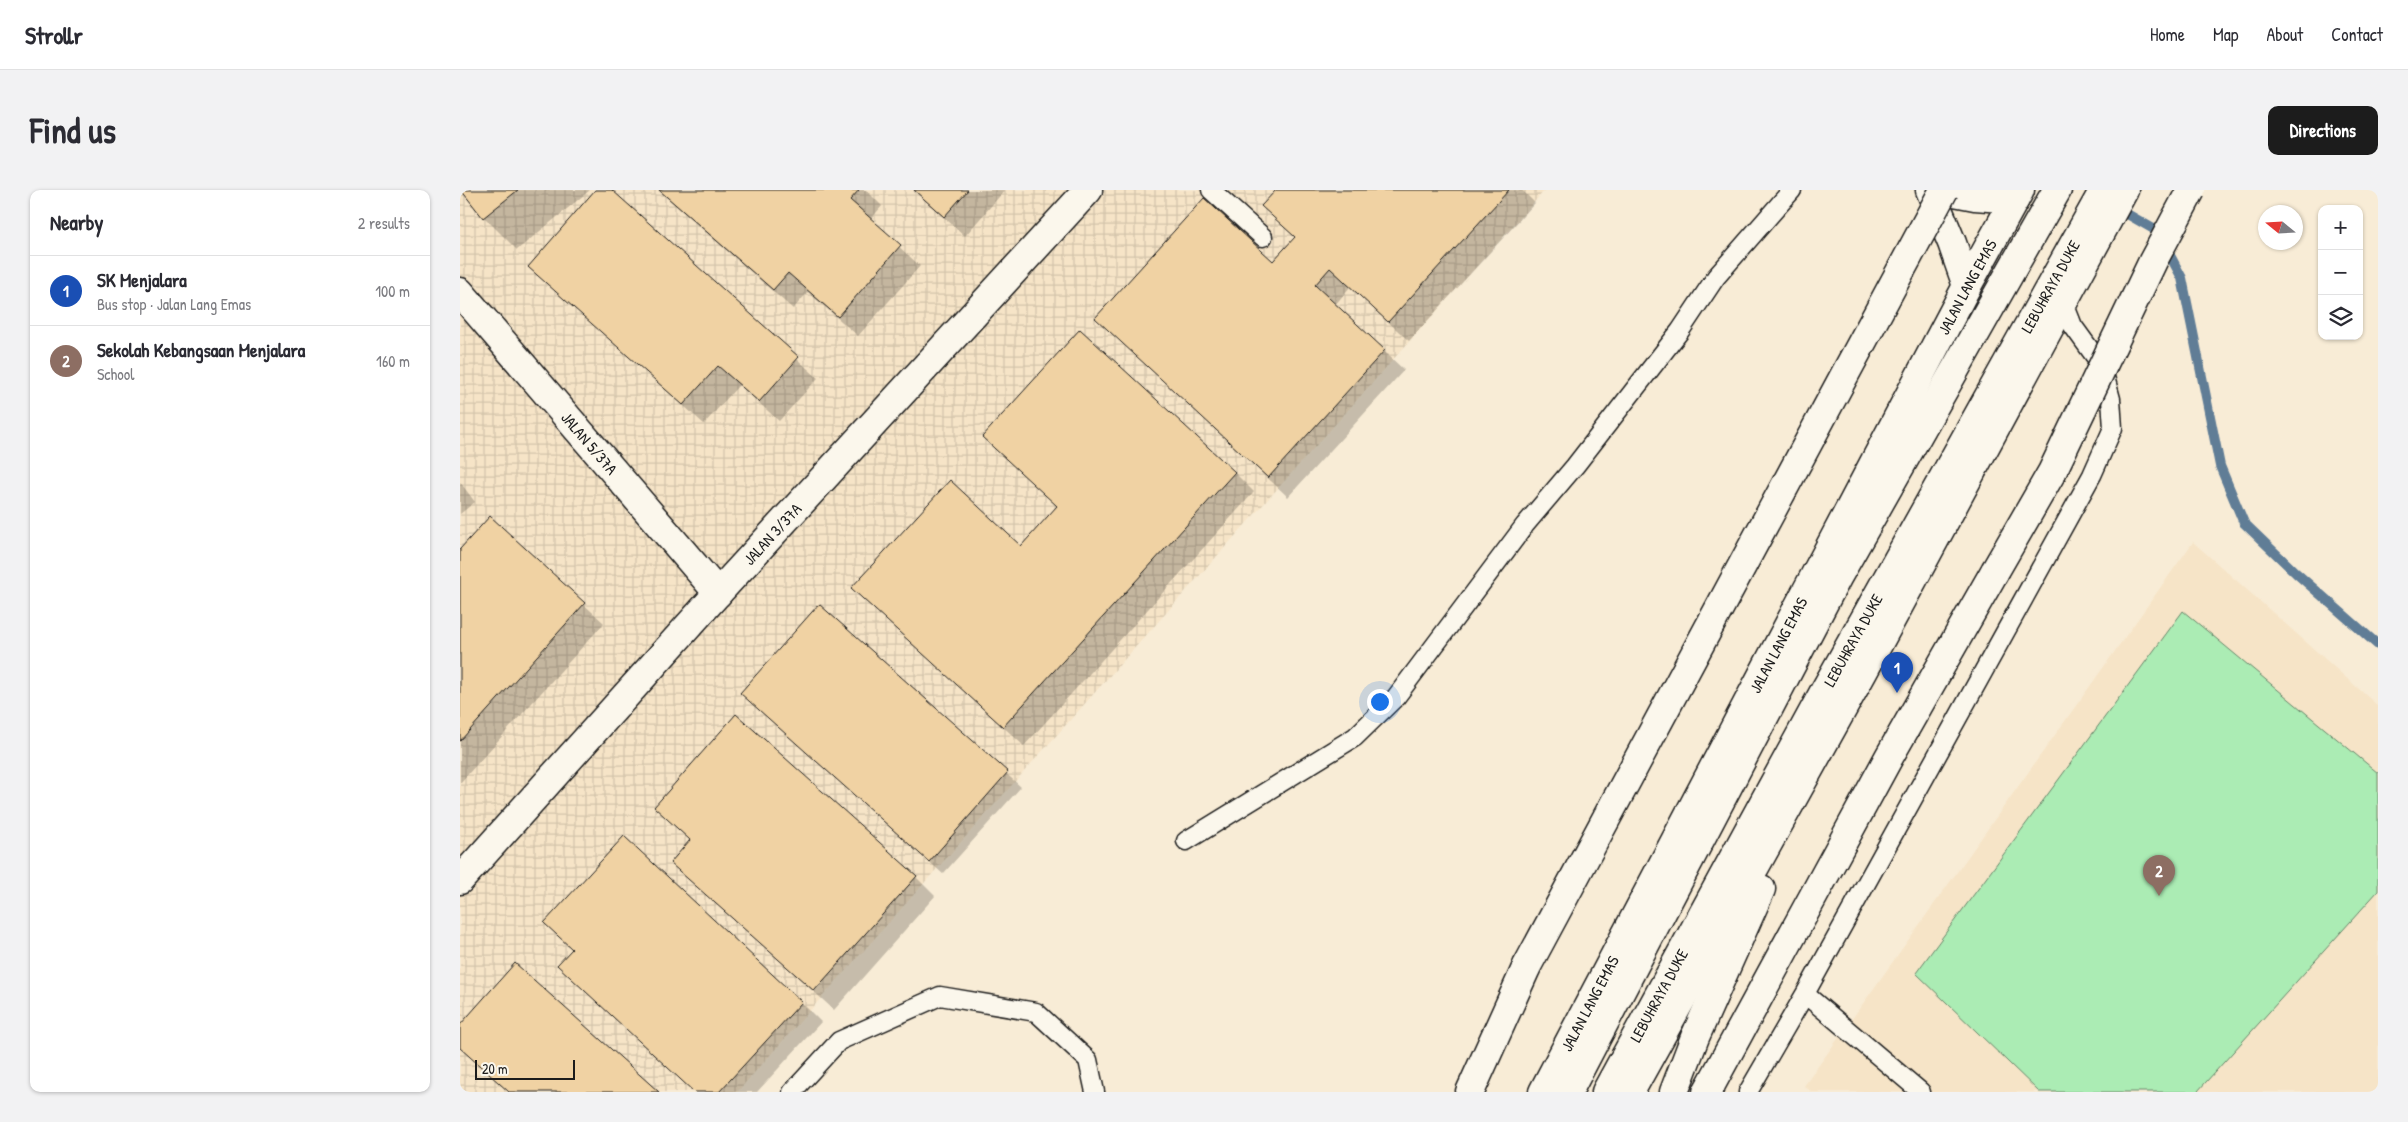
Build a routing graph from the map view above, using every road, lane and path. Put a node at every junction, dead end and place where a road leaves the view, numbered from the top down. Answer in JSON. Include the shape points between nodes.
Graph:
{"nodes":[{"id":1,"x":1088,"y":190,"type":"edge"},
{"id":2,"x":1211,"y":190,"type":"edge"},
{"id":3,"x":1792,"y":190,"type":"edge"},
{"id":4,"x":1930,"y":190,"type":"edge"},
{"id":5,"x":1944,"y":190,"type":"edge"},
{"id":6,"x":2058,"y":190,"type":"edge"},
{"id":7,"x":2104,"y":190,"type":"edge"},
{"id":8,"x":2124,"y":190,"type":"edge"},
{"id":9,"x":2191,"y":190,"type":"edge"},
{"id":10,"x":2017,"y":194,"type":"edge"},
{"id":11,"x":1264,"y":237,"type":"dead end"},
{"id":12,"x":1967,"y":286,"type":"junction"},
{"id":13,"x":460,"y":292,"type":"edge"},
{"id":14,"x":2064,"y":303,"type":"junction"},
{"id":15,"x":718,"y":593,"type":"junction"},
{"id":16,"x":1833,"y":725,"type":"junction"},
{"id":17,"x":1186,"y":841,"type":"dead end"},
{"id":18,"x":460,"y":880,"type":"edge"},
{"id":19,"x":1806,"y":994,"type":"junction"},
{"id":20,"x":792,"y":1092,"type":"edge"},
{"id":21,"x":1095,"y":1092,"type":"edge"},
{"id":22,"x":1470,"y":1092,"type":"edge"},
{"id":23,"x":1543,"y":1092,"type":"edge"},
{"id":24,"x":1568,"y":1092,"type":"edge"},
{"id":25,"x":1606,"y":1092,"type":"edge"},
{"id":26,"x":1630,"y":1092,"type":"edge"},
{"id":27,"x":1674,"y":1092,"type":"edge"},
{"id":28,"x":1707,"y":1092,"type":"edge"},
{"id":29,"x":1748,"y":1092,"type":"edge"},
{"id":30,"x":1921,"y":1092,"type":"edge"}],
"edges":[{"from":1,"to":15,"type":"main road","name":"JALAN 3/37A"},
{"from":2,"to":11,"type":"lane"},
{"from":3,"to":17,"type":"lane","via":[[1716,277],[1680,331],[1525,525],[1396,697],[1355,737]]},
{"from":4,"to":12,"type":"main road"},
{"from":5,"to":10,"type":"main road","via":[[1975,196]]},
{"from":5,"to":22,"type":"main road","bridge":true,"via":[[1527,966]]},
{"from":6,"to":24,"type":"main road","name":"LEBUHRAYA DUKE","via":[[1838,576]]},
{"from":7,"to":25,"type":"main road","name":"LEBUHRAYA DUKE"},
{"from":8,"to":14,"type":"main road"},
{"from":9,"to":28,"type":"main road","bridge":true,"via":[[2153,260],[2052,472],[1889,757]]},
{"from":10,"to":12,"type":"main road","name":"JALAN LANG EMAS"},
{"from":12,"to":23,"type":"main road","name":"JALAN LANG EMAS"},
{"from":13,"to":15,"type":"main road","name":"JALAN 5/37A"},
{"from":14,"to":16,"type":"main road"},
{"from":14,"to":19,"type":"lane","via":[[2073,326],[2102,366],[2111,399],[2112,428],[2092,475]]},
{"from":15,"to":18,"type":"main road","name":"JALAN 3/37A"},
{"from":16,"to":26,"type":"main road"},
{"from":16,"to":27,"type":"main road","via":[[1695,1037]]},
{"from":19,"to":29,"type":"lane"},
{"from":19,"to":30,"type":"lane"},
{"from":20,"to":21,"type":"lane","via":[[840,1041],[940,996],[1036,1012],[1088,1060]]}]}
